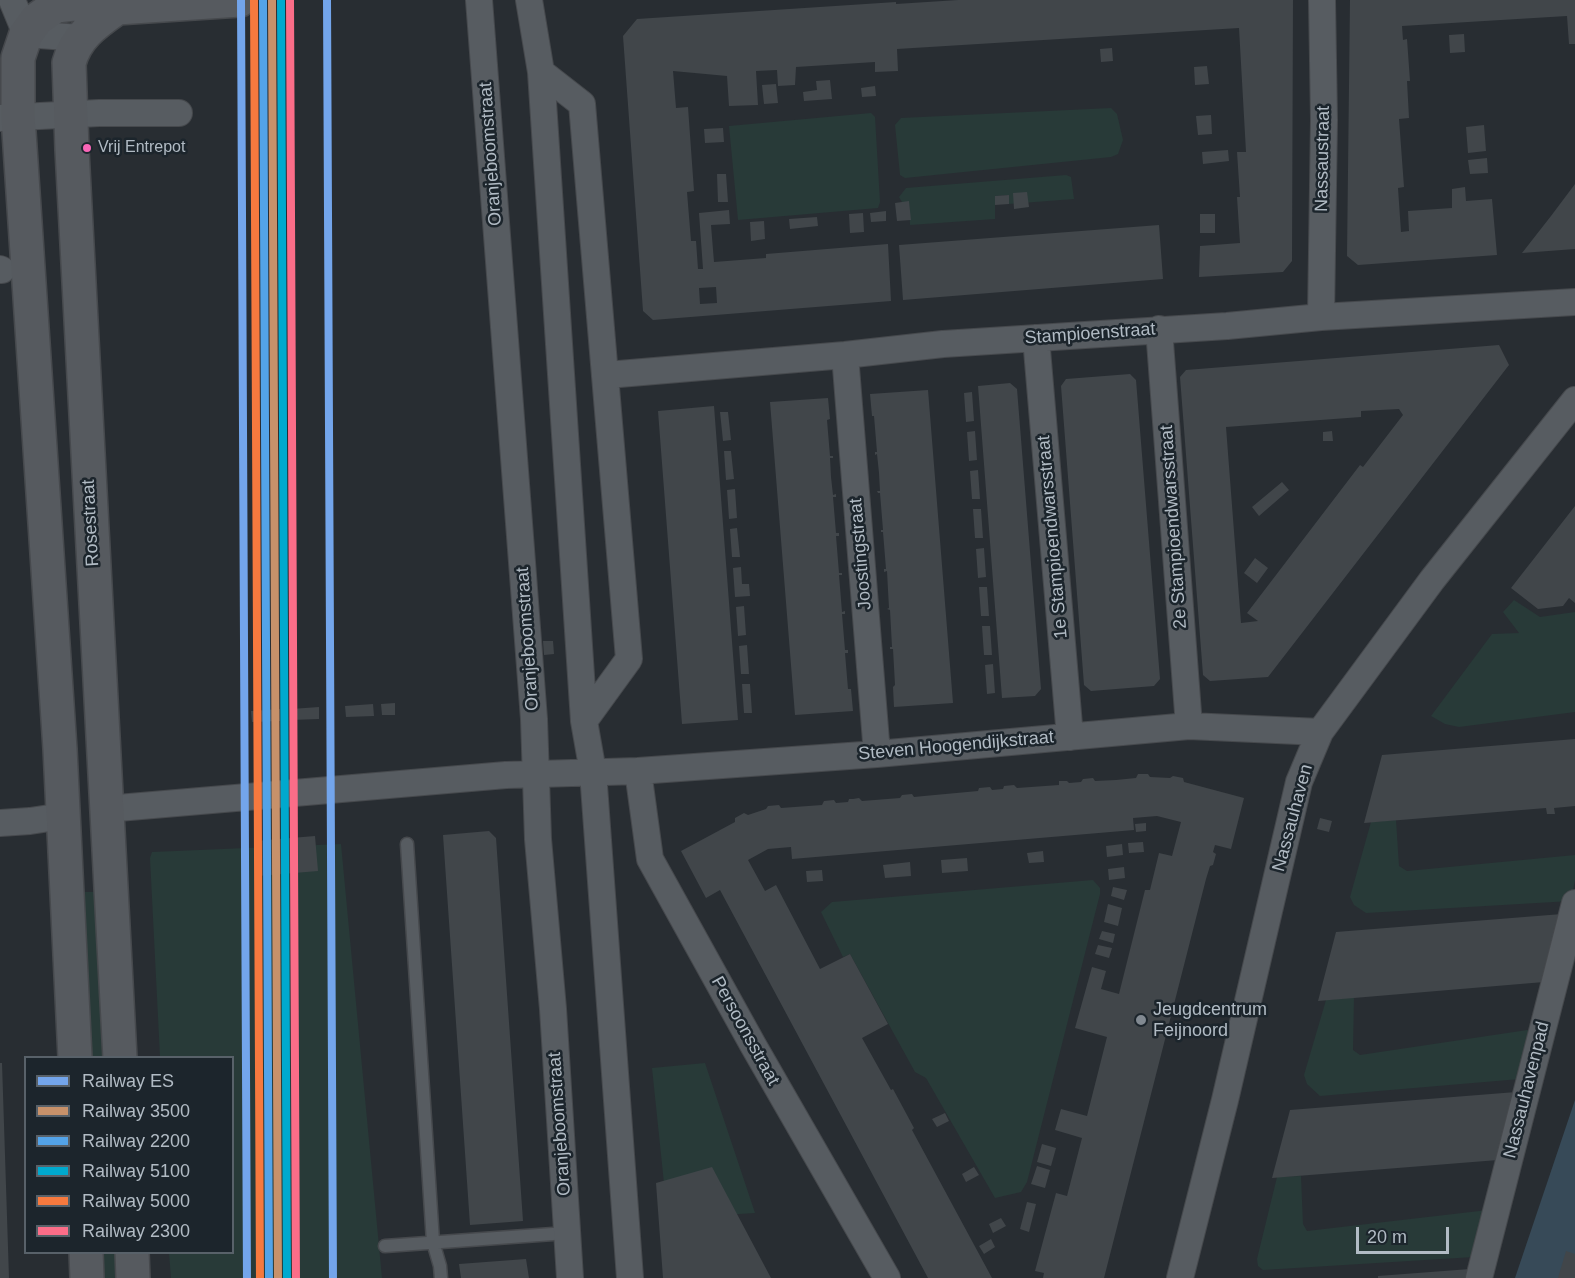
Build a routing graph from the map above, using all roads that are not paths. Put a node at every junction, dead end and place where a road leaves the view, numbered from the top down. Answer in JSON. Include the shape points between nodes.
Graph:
{"nodes":[{"id":1,"x":12,"y":0,"type":"edge"},
{"id":2,"x":240,"y":0,"type":"edge"},
{"id":3,"x":479,"y":0,"type":"edge"},
{"id":4,"x":529,"y":0,"type":"edge"},
{"id":5,"x":1322,"y":0,"type":"edge"},
{"id":6,"x":55,"y":3,"type":"edge"},
{"id":7,"x":117,"y":8,"type":"junction"},
{"id":8,"x":26,"y":34,"type":"junction"},
{"id":9,"x":80,"y":38,"type":"junction"},
{"id":10,"x":541,"y":72,"type":"junction"},
{"id":11,"x":179,"y":113,"type":"dead end"},
{"id":12,"x":70,"y":114,"type":"junction"},
{"id":13,"x":9,"y":117,"type":"edge"},
{"id":14,"x":1575,"y":302,"type":"edge"},
{"id":15,"x":1321,"y":317,"type":"junction"},
{"id":16,"x":1159,"y":329,"type":"junction"},
{"id":17,"x":1036,"y":338,"type":"junction"},
{"id":18,"x":845,"y":356,"type":"junction"},
{"id":19,"x":607,"y":375,"type":"junction"},
{"id":20,"x":1575,"y":400,"type":"edge"},
{"id":21,"x":584,"y":721,"type":"junction"},
{"id":22,"x":1190,"y":726,"type":"junction"},
{"id":23,"x":1320,"y":732,"type":"junction"},
{"id":24,"x":1070,"y":737,"type":"junction"},
{"id":25,"x":877,"y":753,"type":"junction"},
{"id":26,"x":638,"y":771,"type":"junction"},
{"id":27,"x":593,"y":772,"type":"junction"},
{"id":28,"x":536,"y":774,"type":"junction"},
{"id":29,"x":106,"y":809,"type":"junction"},
{"id":30,"x":63,"y":816,"type":"junction"},
{"id":31,"x":0,"y":823,"type":"edge"},
{"id":32,"x":407,"y":844,"type":"dead end"},
{"id":33,"x":1575,"y":903,"type":"edge"},
{"id":34,"x":75,"y":1056,"type":"edge"},
{"id":35,"x":120,"y":1056,"type":"edge"},
{"id":36,"x":567,"y":1233,"type":"junction"},
{"id":37,"x":433,"y":1242,"type":"junction"},
{"id":38,"x":385,"y":1246,"type":"dead end"},
{"id":39,"x":86,"y":1254,"type":"edge"},
{"id":40,"x":132,"y":1254,"type":"edge"},
{"id":41,"x":87,"y":1278,"type":"edge"},
{"id":42,"x":133,"y":1278,"type":"edge"},
{"id":43,"x":441,"y":1278,"type":"edge"},
{"id":44,"x":570,"y":1278,"type":"edge"},
{"id":45,"x":630,"y":1278,"type":"edge"},
{"id":46,"x":887,"y":1278,"type":"edge"},
{"id":47,"x":1179,"y":1278,"type":"edge"},
{"id":48,"x":1479,"y":1278,"type":"edge"}],
"edges":[{"from":1,"to":8,"type":"street"},
{"from":2,"to":7,"type":"main road"},
{"from":3,"to":28,"type":"street","name":"Oranjeboomstraat"},
{"from":4,"to":10,"type":"street"},
{"from":5,"to":15,"type":"street","name":"Nassaustraat"},
{"from":6,"to":7,"type":"main road"},
{"from":6,"to":8,"type":"main road"},
{"from":6,"to":9,"type":"street"},
{"from":7,"to":9,"type":"main road"},
{"from":8,"to":9,"type":"street"},
{"from":8,"to":13,"type":"main road","via":[[18,58]]},
{"from":9,"to":12,"type":"main road","name":"Rosestraat","via":[[69,63]]},
{"from":10,"to":19,"type":"street","via":[[582,104]]},
{"from":10,"to":21,"type":"street"},
{"from":11,"to":12,"type":"street"},
{"from":12,"to":13,"type":"street"},
{"from":12,"to":29,"type":"main road","name":"Rosestraat"},
{"from":13,"to":30,"type":"main road"},
{"from":14,"to":15,"type":"street","name":"Stampioenstraat"},
{"from":15,"to":16,"type":"street","name":"Stampioenstraat"},
{"from":16,"to":17,"type":"street","name":"Stampioenstraat"},
{"from":16,"to":22,"type":"street","name":"2e Stampioendwarsstraat"},
{"from":17,"to":18,"type":"street","name":"Stampioenstraat"},
{"from":17,"to":24,"type":"street","name":"1e Stampioendwarsstraat"},
{"from":18,"to":19,"type":"street","name":"Stampioenstraat"},
{"from":18,"to":25,"type":"street","name":"Joostingstraat"},
{"from":19,"to":21,"type":"street","via":[[629,659]]},
{"from":20,"to":23,"type":"street","name":"Nassauhaven","via":[[1432,580]]},
{"from":21,"to":27,"type":"street"},
{"from":22,"to":23,"type":"street","name":"Steven Hoogendijkstraat"},
{"from":22,"to":24,"type":"street","name":"Steven Hoogendijkstraat"},
{"from":23,"to":47,"type":"street","name":"Nassauhaven","via":[[1299,782],[1226,1100]]},
{"from":24,"to":25,"type":"street","name":"Steven Hoogendijkstraat"},
{"from":25,"to":26,"type":"street","name":"Steven Hoogendijkstraat"},
{"from":26,"to":27,"type":"street","name":"Steven Hoogendijkstraat"},
{"from":26,"to":46,"type":"street","name":"Persoonsstraat","via":[[650,859]]},
{"from":27,"to":28,"type":"street","name":"Steven Hoogendijkstraat"},
{"from":27,"to":45,"type":"street"},
{"from":28,"to":29,"type":"street"},
{"from":28,"to":36,"type":"street","name":"Oranjeboomstraat"},
{"from":29,"to":30,"type":"main road"},
{"from":29,"to":35,"type":"main road","name":"Rosestraat"},
{"from":30,"to":31,"type":"street"},
{"from":30,"to":34,"type":"main road"},
{"from":32,"to":37,"type":"lane"},
{"from":33,"to":48,"type":"street","name":"Nassauhavenpad"},
{"from":36,"to":37,"type":"lane"},
{"from":36,"to":44,"type":"street","name":"Oranjeboomstraat"},
{"from":37,"to":38,"type":"lane"},
{"from":37,"to":43,"type":"lane"},
{"from":39,"to":41,"type":"main road"},
{"from":40,"to":42,"type":"main road"}]}
